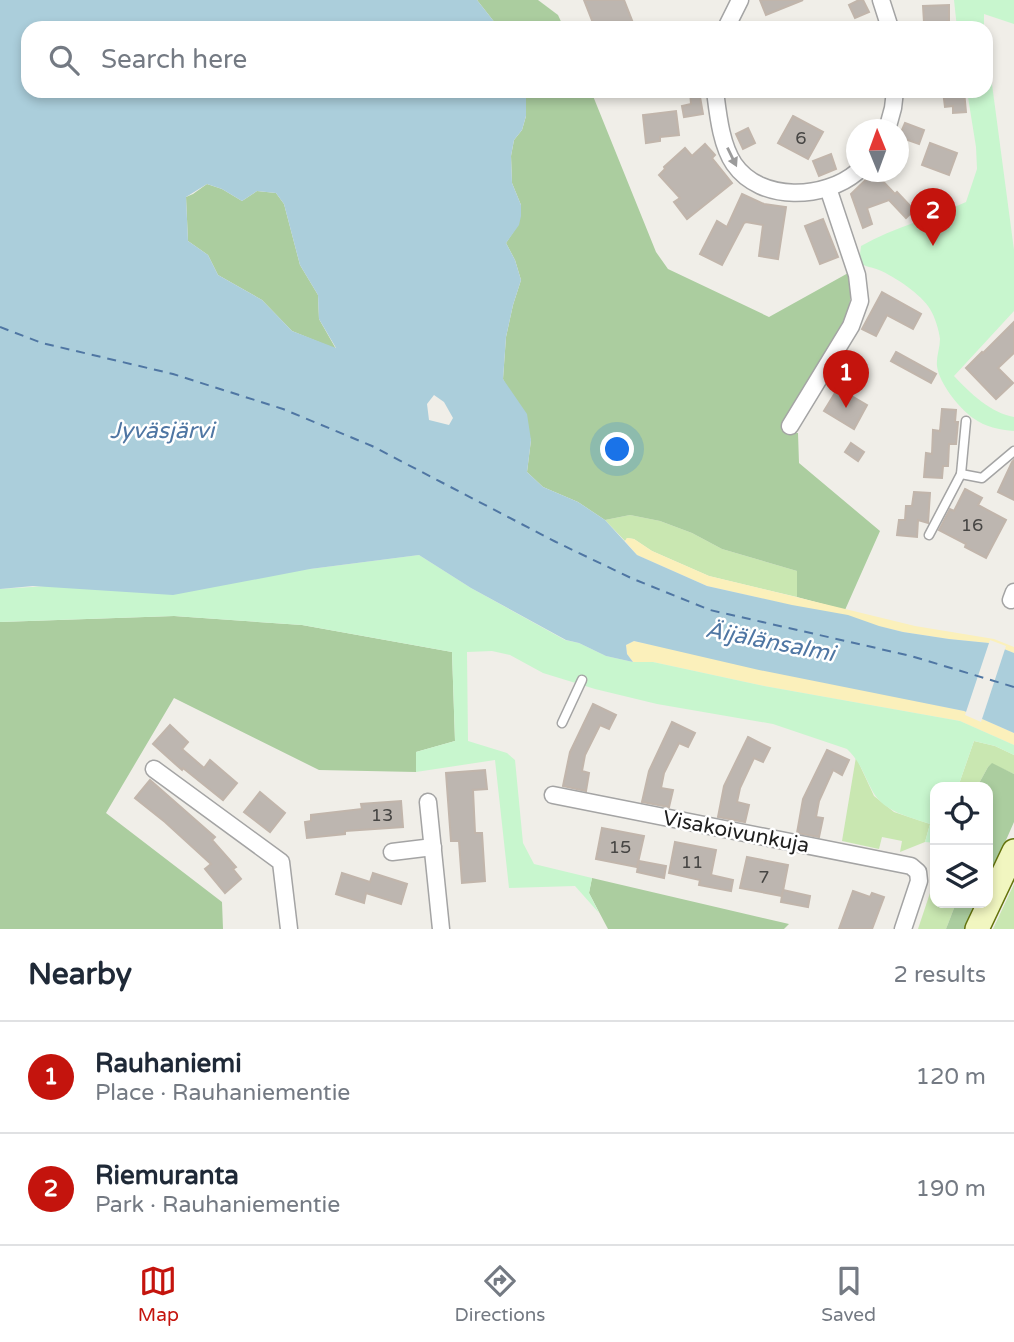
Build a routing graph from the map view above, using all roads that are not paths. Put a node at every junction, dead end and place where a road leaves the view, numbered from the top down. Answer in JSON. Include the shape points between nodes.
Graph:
{"nodes":[{"id":1,"x":740,"y":0,"type":"edge"},
{"id":2,"x":881,"y":0,"type":"edge"},
{"id":3,"x":730,"y":21,"type":"edge"},
{"id":4,"x":888,"y":21,"type":"edge"},
{"id":5,"x":716,"y":98,"type":"edge"},
{"id":6,"x":894,"y":98,"type":"edge"},
{"id":7,"x":890,"y":119,"type":"edge"},
{"id":8,"x":846,"y":181,"type":"edge"},
{"id":9,"x":828,"y":188,"type":"junction"},
{"id":10,"x":965,"y":421,"type":"dead end"},
{"id":11,"x":790,"y":426,"type":"dead end"},
{"id":12,"x":1014,"y":451,"type":"edge"},
{"id":13,"x":961,"y":474,"type":"junction"},
{"id":14,"x":929,"y":535,"type":"dead end"},
{"id":15,"x":582,"y":680,"type":"dead end"},
{"id":16,"x":562,"y":723,"type":"dead end"},
{"id":17,"x":153,"y":769,"type":"dead end"},
{"id":18,"x":552,"y":795,"type":"dead end"},
{"id":19,"x":428,"y":802,"type":"dead end"},
{"id":20,"x":433,"y":847,"type":"junction"},
{"id":21,"x":392,"y":852,"type":"dead end"},
{"id":22,"x":1014,"y":852,"type":"edge"},
{"id":23,"x":289,"y":929,"type":"edge"},
{"id":24,"x":441,"y":929,"type":"edge"},
{"id":25,"x":903,"y":929,"type":"edge"},
{"id":26,"x":977,"y":929,"type":"edge"}],
"edges":[{"from":1,"to":3,"type":"street"},
{"from":2,"to":4,"type":"street"},
{"from":5,"to":9,"type":"street","one_way":true,"via":[[724,140],[733,163],[745,177],[782,192]]},
{"from":6,"to":7,"type":"street"},
{"from":8,"to":9,"type":"street"},
{"from":9,"to":11,"type":"street","via":[[857,275],[860,301]]},
{"from":10,"to":13,"type":"lane"},
{"from":12,"to":13,"type":"lane","via":[[982,478]]},
{"from":13,"to":14,"type":"lane"},
{"from":15,"to":16,"type":"lane"},
{"from":17,"to":23,"type":"street","via":[[281,862]]},
{"from":18,"to":25,"type":"street","name":"Visakoivunkuja","via":[[911,866],[919,881]]},
{"from":19,"to":20,"type":"street"},
{"from":20,"to":21,"type":"street"},
{"from":20,"to":24,"type":"street"},
{"from":22,"to":26,"type":"main road"}]}
